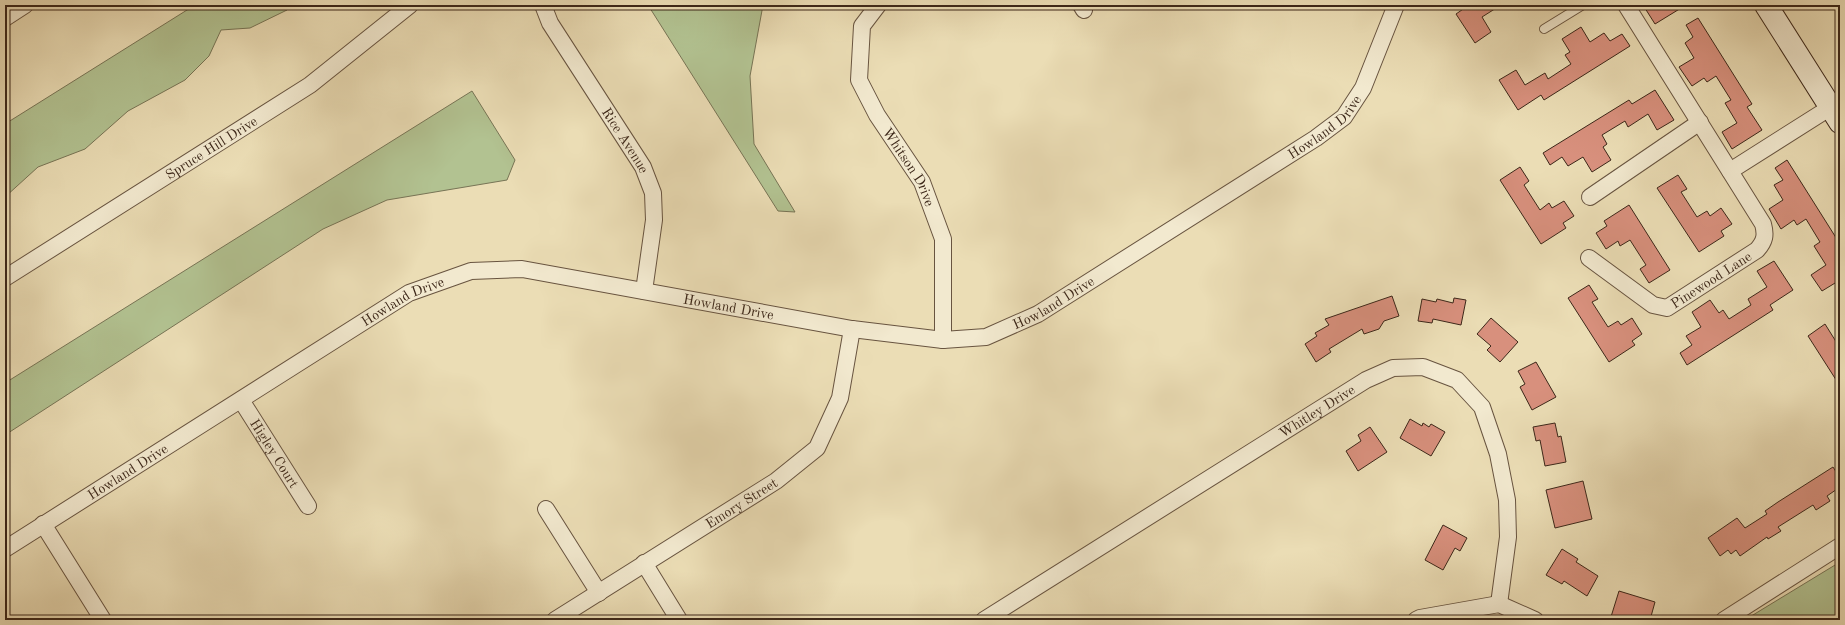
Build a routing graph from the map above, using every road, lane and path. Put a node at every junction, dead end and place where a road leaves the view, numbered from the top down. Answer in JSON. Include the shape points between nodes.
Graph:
{"nodes":[{"id":1,"x":26,"y":5,"type":"edge"},
{"id":2,"x":410,"y":5,"type":"edge"},
{"id":3,"x":543,"y":5,"type":"edge"},
{"id":4,"x":878,"y":5,"type":"edge"},
{"id":5,"x":1396,"y":5,"type":"edge"},
{"id":6,"x":1583,"y":5,"type":"edge"},
{"id":7,"x":1626,"y":5,"type":"edge"},
{"id":8,"x":1766,"y":5,"type":"edge"},
{"id":9,"x":5,"y":18,"type":"edge"},
{"id":10,"x":1544,"y":29,"type":"dead end"},
{"id":11,"x":1835,"y":114,"type":"edge"},
{"id":12,"x":1700,"y":122,"type":"junction"},
{"id":13,"x":1730,"y":171,"type":"junction"},
{"id":14,"x":1590,"y":197,"type":"dead end"},
{"id":15,"x":1589,"y":258,"type":"dead end"},
{"id":16,"x":5,"y":278,"type":"edge"},
{"id":17,"x":644,"y":291,"type":"junction"},
{"id":18,"x":852,"y":328,"type":"junction"},
{"id":19,"x":943,"y":340,"type":"junction"},
{"id":20,"x":241,"y":400,"type":"junction"},
{"id":21,"x":308,"y":506,"type":"dead end"},
{"id":22,"x":546,"y":509,"type":"dead end"},
{"id":23,"x":43,"y":524,"type":"junction"},
{"id":24,"x":1840,"y":546,"type":"edge"},
{"id":25,"x":5,"y":549,"type":"edge"},
{"id":26,"x":644,"y":563,"type":"junction"},
{"id":27,"x":599,"y":593,"type":"junction"},
{"id":28,"x":1499,"y":604,"type":"junction"},
{"id":29,"x":103,"y":620,"type":"edge"},
{"id":30,"x":555,"y":620,"type":"edge"},
{"id":31,"x":679,"y":620,"type":"edge"},
{"id":32,"x":984,"y":620,"type":"edge"},
{"id":33,"x":1416,"y":620,"type":"edge"},
{"id":34,"x":1535,"y":620,"type":"edge"},
{"id":35,"x":1724,"y":620,"type":"edge"}],
"edges":[{"from":1,"to":9,"type":"street"},
{"from":2,"to":16,"type":"street","name":"Spruce Hill Drive","via":[[310,85]]},
{"from":3,"to":17,"type":"street","name":"Rice Avenue","via":[[550,23],[643,167],[653,193],[654,220]]},
{"from":4,"to":19,"type":"street","name":"Whitson Drive","via":[[862,26],[859,80],[877,115],[922,182],[943,239]]},
{"from":5,"to":19,"type":"street","name":"Howland Drive","via":[[1363,88],[1344,117],[1327,130],[1038,314],[986,336]]},
{"from":6,"to":10,"type":"lane"},
{"from":7,"to":12,"type":"street","name":"Pinewood Lane"},
{"from":8,"to":11,"type":"main road"},
{"from":11,"to":13,"type":"street"},
{"from":12,"to":13,"type":"street","name":"Pinewood Lane"},
{"from":12,"to":14,"type":"street"},
{"from":13,"to":15,"type":"street","name":"Pinewood Lane","via":[[1763,224],[1763,243],[1757,250],[1667,308],[1652,305]]},
{"from":17,"to":18,"type":"street","name":"Howland Drive"},
{"from":17,"to":20,"type":"street","name":"Howland Drive","via":[[522,269],[471,271],[409,293]]},
{"from":18,"to":19,"type":"street","name":"Howland Drive"},
{"from":18,"to":26,"type":"street","name":"Emory Street","via":[[840,398],[817,448],[776,480]]},
{"from":20,"to":21,"type":"street","name":"Higley Court"},
{"from":20,"to":23,"type":"street","name":"Howland Drive"},
{"from":22,"to":27,"type":"street"},
{"from":23,"to":25,"type":"street","name":"Howland Drive"},
{"from":23,"to":29,"type":"street"},
{"from":24,"to":35,"type":"street"},
{"from":26,"to":27,"type":"street","name":"Emory Street"},
{"from":26,"to":31,"type":"street"},
{"from":27,"to":30,"type":"street","name":"Emory Street"},
{"from":28,"to":32,"type":"street","name":"Whitley Drive","via":[[1508,537],[1507,500],[1498,454],[1482,407],[1457,380],[1423,367],[1393,368],[1366,380]]},
{"from":28,"to":33,"type":"street"},
{"from":28,"to":34,"type":"street"}]}
